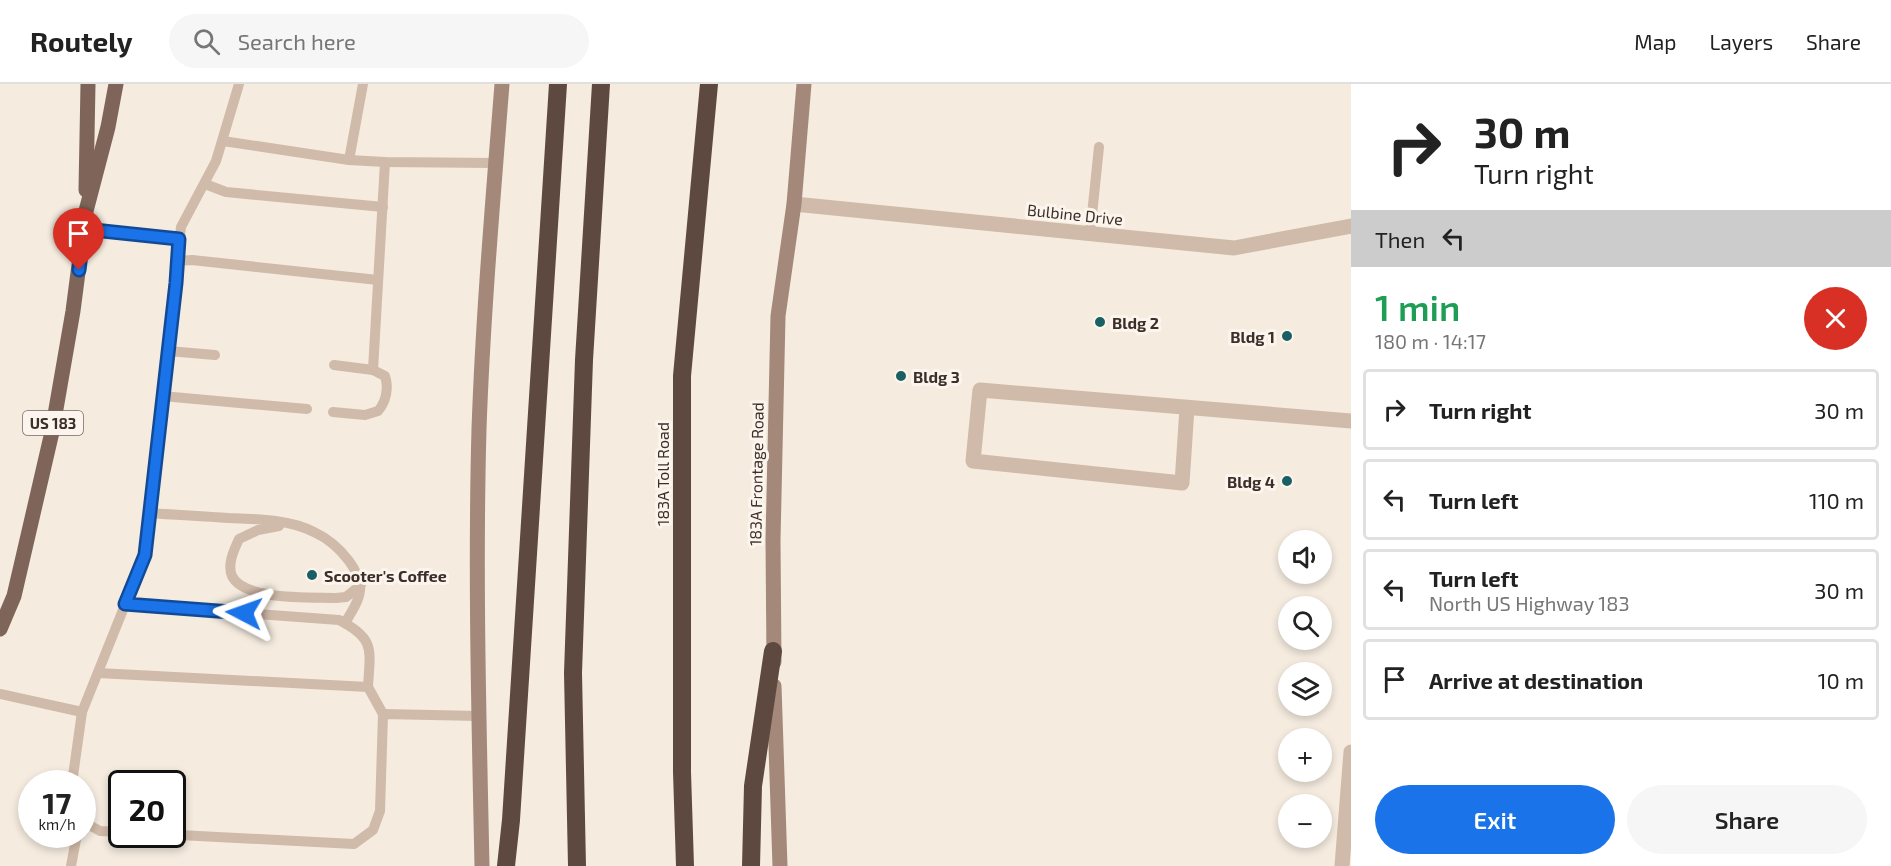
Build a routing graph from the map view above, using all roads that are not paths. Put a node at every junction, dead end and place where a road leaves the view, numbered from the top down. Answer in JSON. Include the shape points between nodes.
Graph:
{"nodes":[{"id":1,"x":87,"y":84,"type":"edge"},
{"id":2,"x":116,"y":84,"type":"edge"},
{"id":3,"x":238,"y":84,"type":"edge"},
{"id":4,"x":363,"y":84,"type":"edge"},
{"id":5,"x":502,"y":84,"type":"edge"},
{"id":6,"x":558,"y":84,"type":"edge"},
{"id":7,"x":601,"y":84,"type":"edge"},
{"id":8,"x":709,"y":84,"type":"edge"},
{"id":9,"x":804,"y":84,"type":"edge"},
{"id":10,"x":223,"y":141,"type":"junction"},
{"id":11,"x":1099,"y":147,"type":"dead end"},
{"id":12,"x":349,"y":160,"type":"junction"},
{"id":13,"x":385,"y":162,"type":"junction"},
{"id":14,"x":495,"y":163,"type":"junction"},
{"id":15,"x":205,"y":184,"type":"junction"},
{"id":16,"x":794,"y":204,"type":"junction"},
{"id":17,"x":382,"y":207,"type":"junction"},
{"id":18,"x":86,"y":211,"type":"junction"},
{"id":19,"x":1351,"y":226,"type":"edge"},
{"id":20,"x":84,"y":229,"type":"junction"},
{"id":21,"x":1090,"y":234,"type":"junction"},
{"id":22,"x":179,"y":239,"type":"junction"},
{"id":23,"x":177,"y":261,"type":"junction"},
{"id":24,"x":378,"y":280,"type":"junction"},
{"id":25,"x":168,"y":351,"type":"junction"},
{"id":26,"x":215,"y":355,"type":"dead end"},
{"id":27,"x":334,"y":365,"type":"dead end"},
{"id":28,"x":373,"y":370,"type":"junction"},
{"id":29,"x":162,"y":396,"type":"junction"},
{"id":30,"x":1187,"y":408,"type":"junction"},
{"id":31,"x":307,"y":410,"type":"dead end"},
{"id":32,"x":333,"y":412,"type":"dead end"},
{"id":33,"x":1351,"y":422,"type":"edge"},
{"id":34,"x":150,"y":513,"type":"junction"},
{"id":35,"x":301,"y":527,"type":"junction"},
{"id":36,"x":361,"y":585,"type":"junction"},
{"id":37,"x":125,"y":604,"type":"junction"},
{"id":38,"x":345,"y":623,"type":"junction"},
{"id":39,"x":0,"y":629,"type":"edge"},
{"id":40,"x":773,"y":651,"type":"junction"},
{"id":41,"x":98,"y":673,"type":"junction"},
{"id":42,"x":369,"y":687,"type":"junction"},
{"id":43,"x":0,"y":694,"type":"edge"},
{"id":44,"x":82,"y":712,"type":"junction"},
{"id":45,"x":383,"y":714,"type":"junction"},
{"id":46,"x":479,"y":716,"type":"junction"},
{"id":47,"x":1351,"y":752,"type":"edge"},
{"id":48,"x":74,"y":770,"type":"edge"},
{"id":49,"x":186,"y":835,"type":"edge"},
{"id":50,"x":74,"y":848,"type":"edge"},
{"id":51,"x":71,"y":866,"type":"edge"},
{"id":52,"x":482,"y":866,"type":"edge"},
{"id":53,"x":506,"y":866,"type":"edge"},
{"id":54,"x":577,"y":866,"type":"edge"},
{"id":55,"x":686,"y":866,"type":"edge"},
{"id":56,"x":751,"y":866,"type":"edge"},
{"id":57,"x":780,"y":866,"type":"edge"},
{"id":58,"x":1342,"y":866,"type":"edge"}],
"edges":[{"from":1,"to":18,"type":"main road","number":"US 183"},
{"from":2,"to":18,"type":"main road","number":"US 183"},
{"from":3,"to":10,"type":"lane"},
{"from":4,"to":12,"type":"lane"},
{"from":5,"to":14,"type":"main road"},
{"from":6,"to":53,"type":"highway"},
{"from":7,"to":54,"type":"highway","via":[[584,360],[573,673]]},
{"from":8,"to":55,"type":"highway","name":"183A Toll Road","via":[[682,376],[682,772]]},
{"from":9,"to":16,"type":"main road","name":"183A Frontage Road"},
{"from":10,"to":12,"type":"lane"},
{"from":10,"to":15,"type":"lane"},
{"from":11,"to":21,"type":"lane"},
{"from":12,"to":13,"type":"lane"},
{"from":13,"to":14,"type":"lane"},
{"from":13,"to":17,"type":"lane"},
{"from":14,"to":46,"type":"main road","via":[[479,429]]},
{"from":15,"to":17,"type":"lane","via":[[226,192]]},
{"from":15,"to":22,"type":"lane","via":[[186,216]]},
{"from":16,"to":21,"type":"street","name":"Bulbine Drive"},
{"from":16,"to":40,"type":"main road","name":"183A Frontage Road","via":[[778,316]]},
{"from":17,"to":24,"type":"lane"},
{"from":18,"to":20,"type":"main road","number":"US 183"},
{"from":19,"to":21,"type":"street","name":"Bulbine Drive","via":[[1234,248]]},
{"from":20,"to":22,"type":"lane"},
{"from":20,"to":39,"type":"main road","number":"US 183","via":[[52,432],[14,597]]},
{"from":22,"to":23,"type":"lane"},
{"from":23,"to":24,"type":"lane"},
{"from":23,"to":25,"type":"lane"},
{"from":24,"to":28,"type":"lane"},
{"from":25,"to":26,"type":"lane"},
{"from":25,"to":29,"type":"lane"},
{"from":27,"to":28,"type":"lane"},
{"from":28,"to":32,"type":"lane","via":[[385,376],[387,382],[385,400],[378,411],[365,415]]},
{"from":29,"to":31,"type":"lane"},
{"from":29,"to":34,"type":"lane"},
{"from":30,"to":30,"type":"street","via":[[980,390],[974,461],[1182,483]]},
{"from":30,"to":33,"type":"street"},
{"from":34,"to":35,"type":"lane","via":[[256,519]]},
{"from":34,"to":37,"type":"lane","via":[[145,555]]},
{"from":35,"to":36,"type":"lane","via":[[330,542],[346,557],[359,574]]},
{"from":35,"to":36,"type":"lane","via":[[264,528],[239,540],[230,563],[232,576],[239,584],[266,595],[346,597]]},
{"from":36,"to":38,"type":"lane","via":[[356,605]]},
{"from":37,"to":38,"type":"lane"},
{"from":37,"to":41,"type":"lane"},
{"from":38,"to":42,"type":"lane","via":[[358,630],[370,645]]},
{"from":40,"to":56,"type":"highway","via":[[753,786]]},
{"from":40,"to":57,"type":"main road","name":"183A Frontage Road"},
{"from":41,"to":42,"type":"lane"},
{"from":41,"to":44,"type":"lane"},
{"from":42,"to":45,"type":"lane"},
{"from":43,"to":44,"type":"lane"},
{"from":44,"to":48,"type":"lane"},
{"from":45,"to":46,"type":"lane"},
{"from":45,"to":49,"type":"lane","via":[[380,811],[373,830],[354,844]]},
{"from":46,"to":52,"type":"main road"},
{"from":47,"to":58,"type":"street"},
{"from":50,"to":51,"type":"lane"}]}
